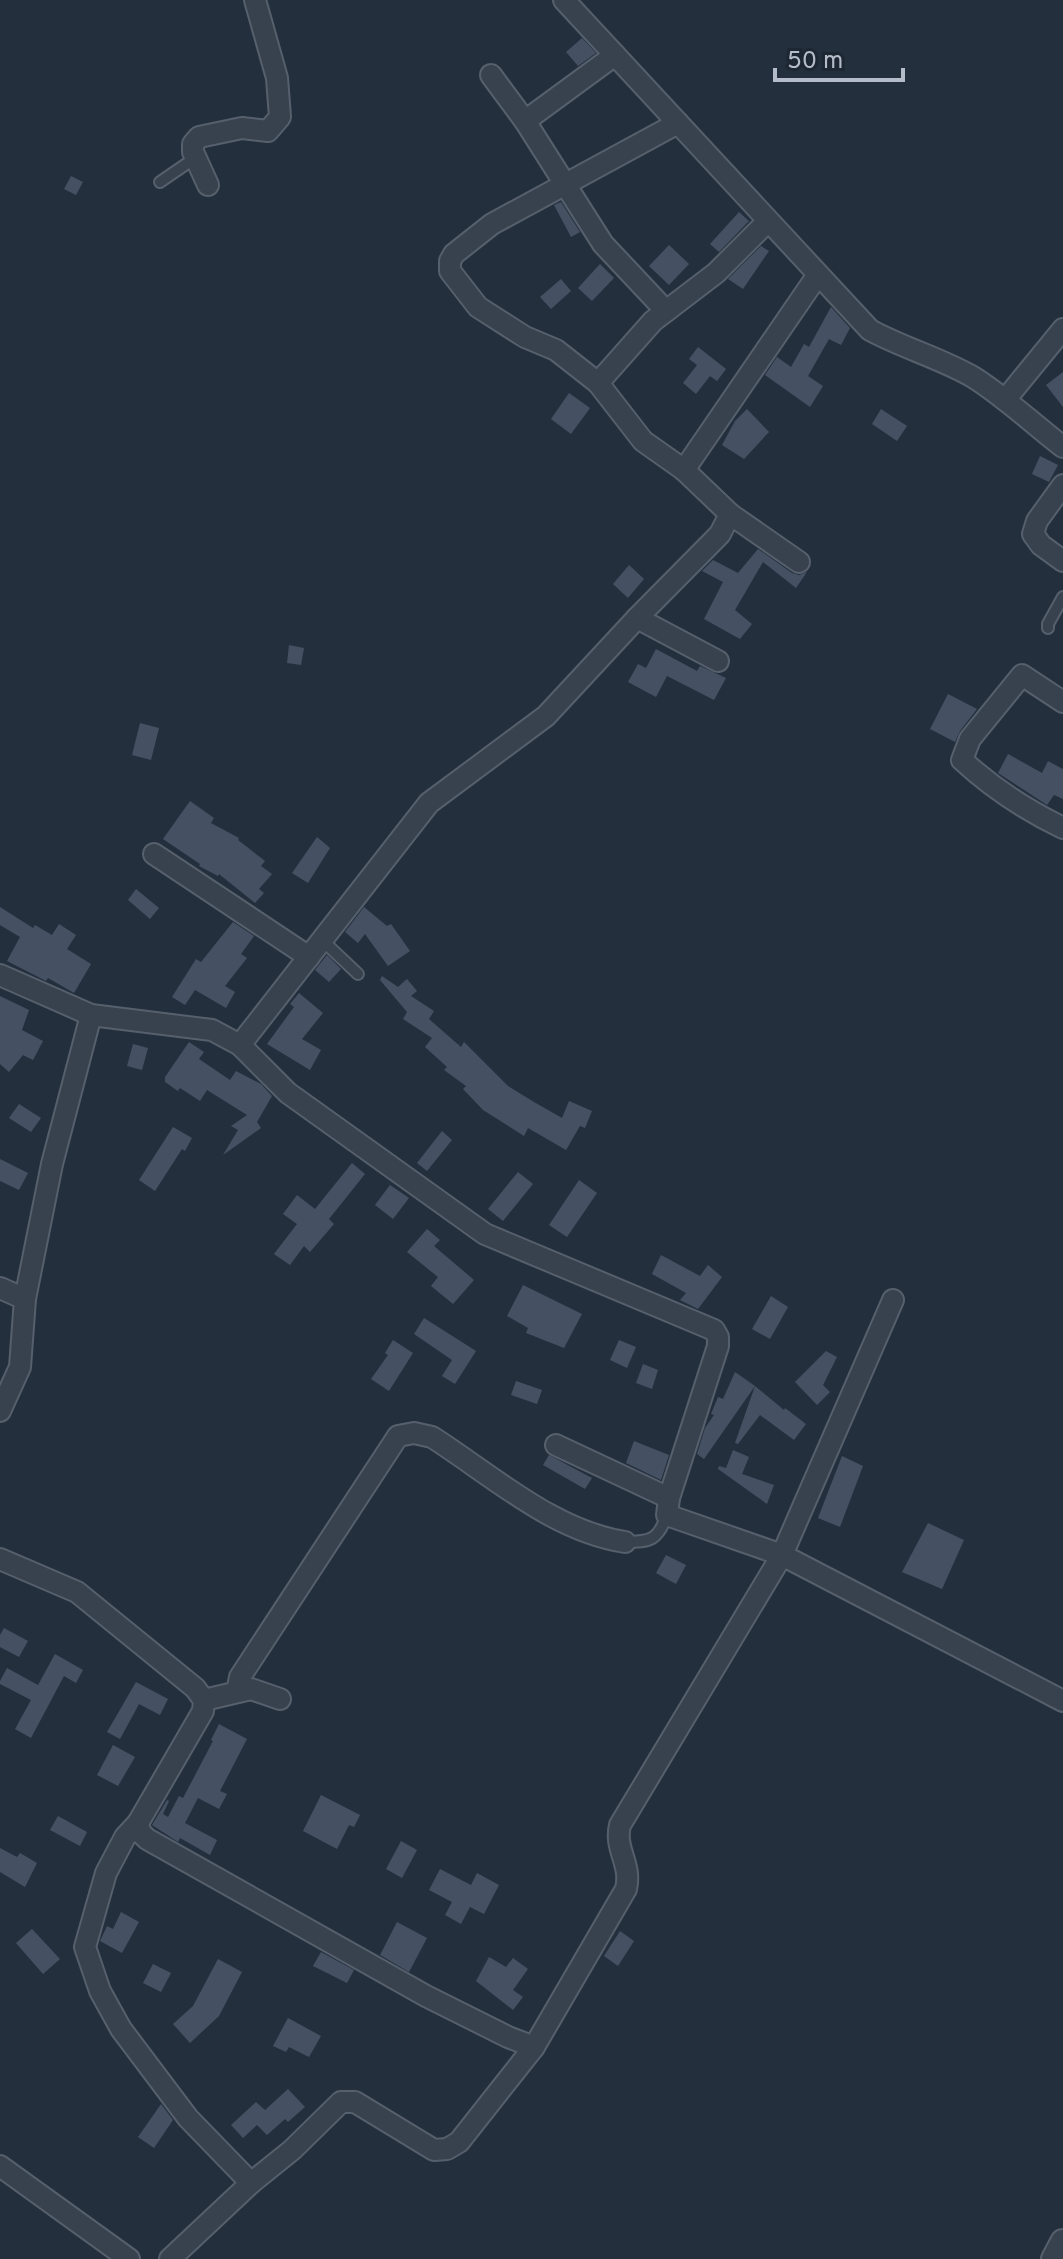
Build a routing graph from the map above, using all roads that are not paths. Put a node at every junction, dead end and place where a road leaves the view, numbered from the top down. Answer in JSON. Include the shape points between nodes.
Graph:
{"nodes":[{"id":1,"x":255,"y":0,"type":"edge"},
{"id":2,"x":564,"y":0,"type":"edge"},
{"id":3,"x":615,"y":55,"type":"junction"},
{"id":4,"x":491,"y":75,"type":"dead end"},
{"id":5,"x":525,"y":121,"type":"junction"},
{"id":6,"x":678,"y":123,"type":"junction"},
{"id":7,"x":195,"y":158,"type":"junction"},
{"id":8,"x":160,"y":182,"type":"dead end"},
{"id":9,"x":565,"y":183,"type":"junction"},
{"id":10,"x":208,"y":185,"type":"dead end"},
{"id":11,"x":767,"y":222,"type":"junction"},
{"id":12,"x":817,"y":276,"type":"junction"},
{"id":13,"x":666,"y":311,"type":"junction"},
{"id":14,"x":1063,"y":329,"type":"edge"},
{"id":15,"x":598,"y":383,"type":"junction"},
{"id":16,"x":1005,"y":400,"type":"junction"},
{"id":17,"x":1063,"y":447,"type":"edge"},
{"id":18,"x":684,"y":470,"type":"junction"},
{"id":19,"x":1063,"y":485,"type":"edge"},
{"id":20,"x":730,"y":514,"type":"junction"},
{"id":21,"x":1063,"y":561,"type":"edge"},
{"id":22,"x":799,"y":562,"type":"dead end"},
{"id":23,"x":1063,"y":597,"type":"edge"},
{"id":24,"x":637,"y":618,"type":"junction"},
{"id":25,"x":1048,"y":628,"type":"dead end"},
{"id":26,"x":718,"y":661,"type":"dead end"},
{"id":27,"x":1063,"y":702,"type":"edge"},
{"id":28,"x":1063,"y":828,"type":"edge"},
{"id":29,"x":154,"y":854,"type":"dead end"},
{"id":30,"x":322,"y":940,"type":"junction"},
{"id":31,"x":309,"y":957,"type":"junction"},
{"id":32,"x":358,"y":974,"type":"dead end"},
{"id":33,"x":0,"y":975,"type":"edge"},
{"id":34,"x":91,"y":1015,"type":"junction"},
{"id":35,"x":240,"y":1045,"type":"junction"},
{"id":36,"x":0,"y":1288,"type":"edge"},
{"id":37,"x":25,"y":1299,"type":"junction"},
{"id":38,"x":893,"y":1300,"type":"dead end"},
{"id":39,"x":0,"y":1411,"type":"edge"},
{"id":40,"x":556,"y":1445,"type":"dead end"},
{"id":41,"x":668,"y":1506,"type":"junction"},
{"id":42,"x":625,"y":1542,"type":"joint"},
{"id":43,"x":782,"y":1555,"type":"junction"},
{"id":44,"x":0,"y":1559,"type":"edge"},
{"id":45,"x":237,"y":1692,"type":"junction"},
{"id":46,"x":280,"y":1699,"type":"dead end"},
{"id":47,"x":204,"y":1700,"type":"junction"},
{"id":48,"x":1063,"y":1701,"type":"edge"},
{"id":49,"x":138,"y":1823,"type":"junction"},
{"id":50,"x":534,"y":2047,"type":"junction"},
{"id":51,"x":0,"y":2166,"type":"edge"},
{"id":52,"x":251,"y":2183,"type":"junction"},
{"id":53,"x":1063,"y":2242,"type":"edge"},
{"id":54,"x":129,"y":2259,"type":"edge"},
{"id":55,"x":170,"y":2259,"type":"edge"},
{"id":56,"x":1054,"y":2259,"type":"edge"}],
"edges":[{"from":1,"to":7,"type":"street","via":[[277,78],[280,117],[268,131],[242,128],[199,137],[193,144]]},
{"from":2,"to":3,"type":"street"},
{"from":3,"to":5,"type":"street"},
{"from":3,"to":6,"type":"street"},
{"from":4,"to":5,"type":"street"},
{"from":5,"to":9,"type":"street"},
{"from":6,"to":9,"type":"street"},
{"from":6,"to":11,"type":"street"},
{"from":7,"to":8,"type":"lane"},
{"from":7,"to":10,"type":"street"},
{"from":9,"to":13,"type":"street","via":[[603,244]]},
{"from":9,"to":15,"type":"street","via":[[477,234],[454,254],[450,271],[488,315],[556,350]]},
{"from":11,"to":12,"type":"street"},
{"from":11,"to":13,"type":"street","via":[[716,273]]},
{"from":12,"to":16,"type":"street","via":[[870,330],[972,377]]},
{"from":12,"to":18,"type":"street"},
{"from":13,"to":15,"type":"street"},
{"from":14,"to":16,"type":"street"},
{"from":15,"to":18,"type":"street","via":[[643,441]]},
{"from":16,"to":17,"type":"street"},
{"from":18,"to":20,"type":"street"},
{"from":19,"to":21,"type":"street","via":[[1033,534]]},
{"from":20,"to":22,"type":"street"},
{"from":20,"to":24,"type":"street","via":[[720,534]]},
{"from":23,"to":25,"type":"lane"},
{"from":24,"to":26,"type":"street"},
{"from":24,"to":30,"type":"street","via":[[546,716],[429,803]]},
{"from":27,"to":28,"type":"street","via":[[1022,675],[970,739],[962,760]]},
{"from":29,"to":31,"type":"street"},
{"from":30,"to":31,"type":"street"},
{"from":30,"to":32,"type":"lane"},
{"from":31,"to":35,"type":"street"},
{"from":33,"to":34,"type":"street"},
{"from":34,"to":35,"type":"street","via":[[212,1030]]},
{"from":34,"to":37,"type":"street","via":[[52,1164]]},
{"from":35,"to":41,"type":"street","via":[[288,1093],[485,1234],[714,1330],[718,1346]]},
{"from":36,"to":37,"type":"street"},
{"from":37,"to":39,"type":"street","via":[[20,1367]]},
{"from":38,"to":43,"type":"street"},
{"from":40,"to":41,"type":"street"},
{"from":41,"to":42,"type":"lane","via":[[660,1533],[645,1542]]},
{"from":41,"to":43,"type":"street"},
{"from":42,"to":45,"type":"street","via":[[600,1538],[555,1519],[432,1437],[398,1436],[243,1671]]},
{"from":43,"to":48,"type":"street"},
{"from":43,"to":50,"type":"street","via":[[620,1825],[618,1843],[629,1874],[626,1889]]},
{"from":44,"to":47,"type":"street","via":[[77,1592]]},
{"from":45,"to":46,"type":"street","via":[[257,1690]]},
{"from":45,"to":47,"type":"street"},
{"from":47,"to":49,"type":"street","via":[[203,1711]]},
{"from":49,"to":50,"type":"street","via":[[140,1832],[161,1847],[426,1996]]},
{"from":49,"to":52,"type":"street","via":[[106,1873],[85,1947],[121,2029],[188,2118]]},
{"from":50,"to":52,"type":"street","via":[[459,2142],[447,2149],[434,2150],[355,2102],[341,2102]]},
{"from":51,"to":54,"type":"street"},
{"from":52,"to":55,"type":"street"},
{"from":53,"to":56,"type":"street"}]}
